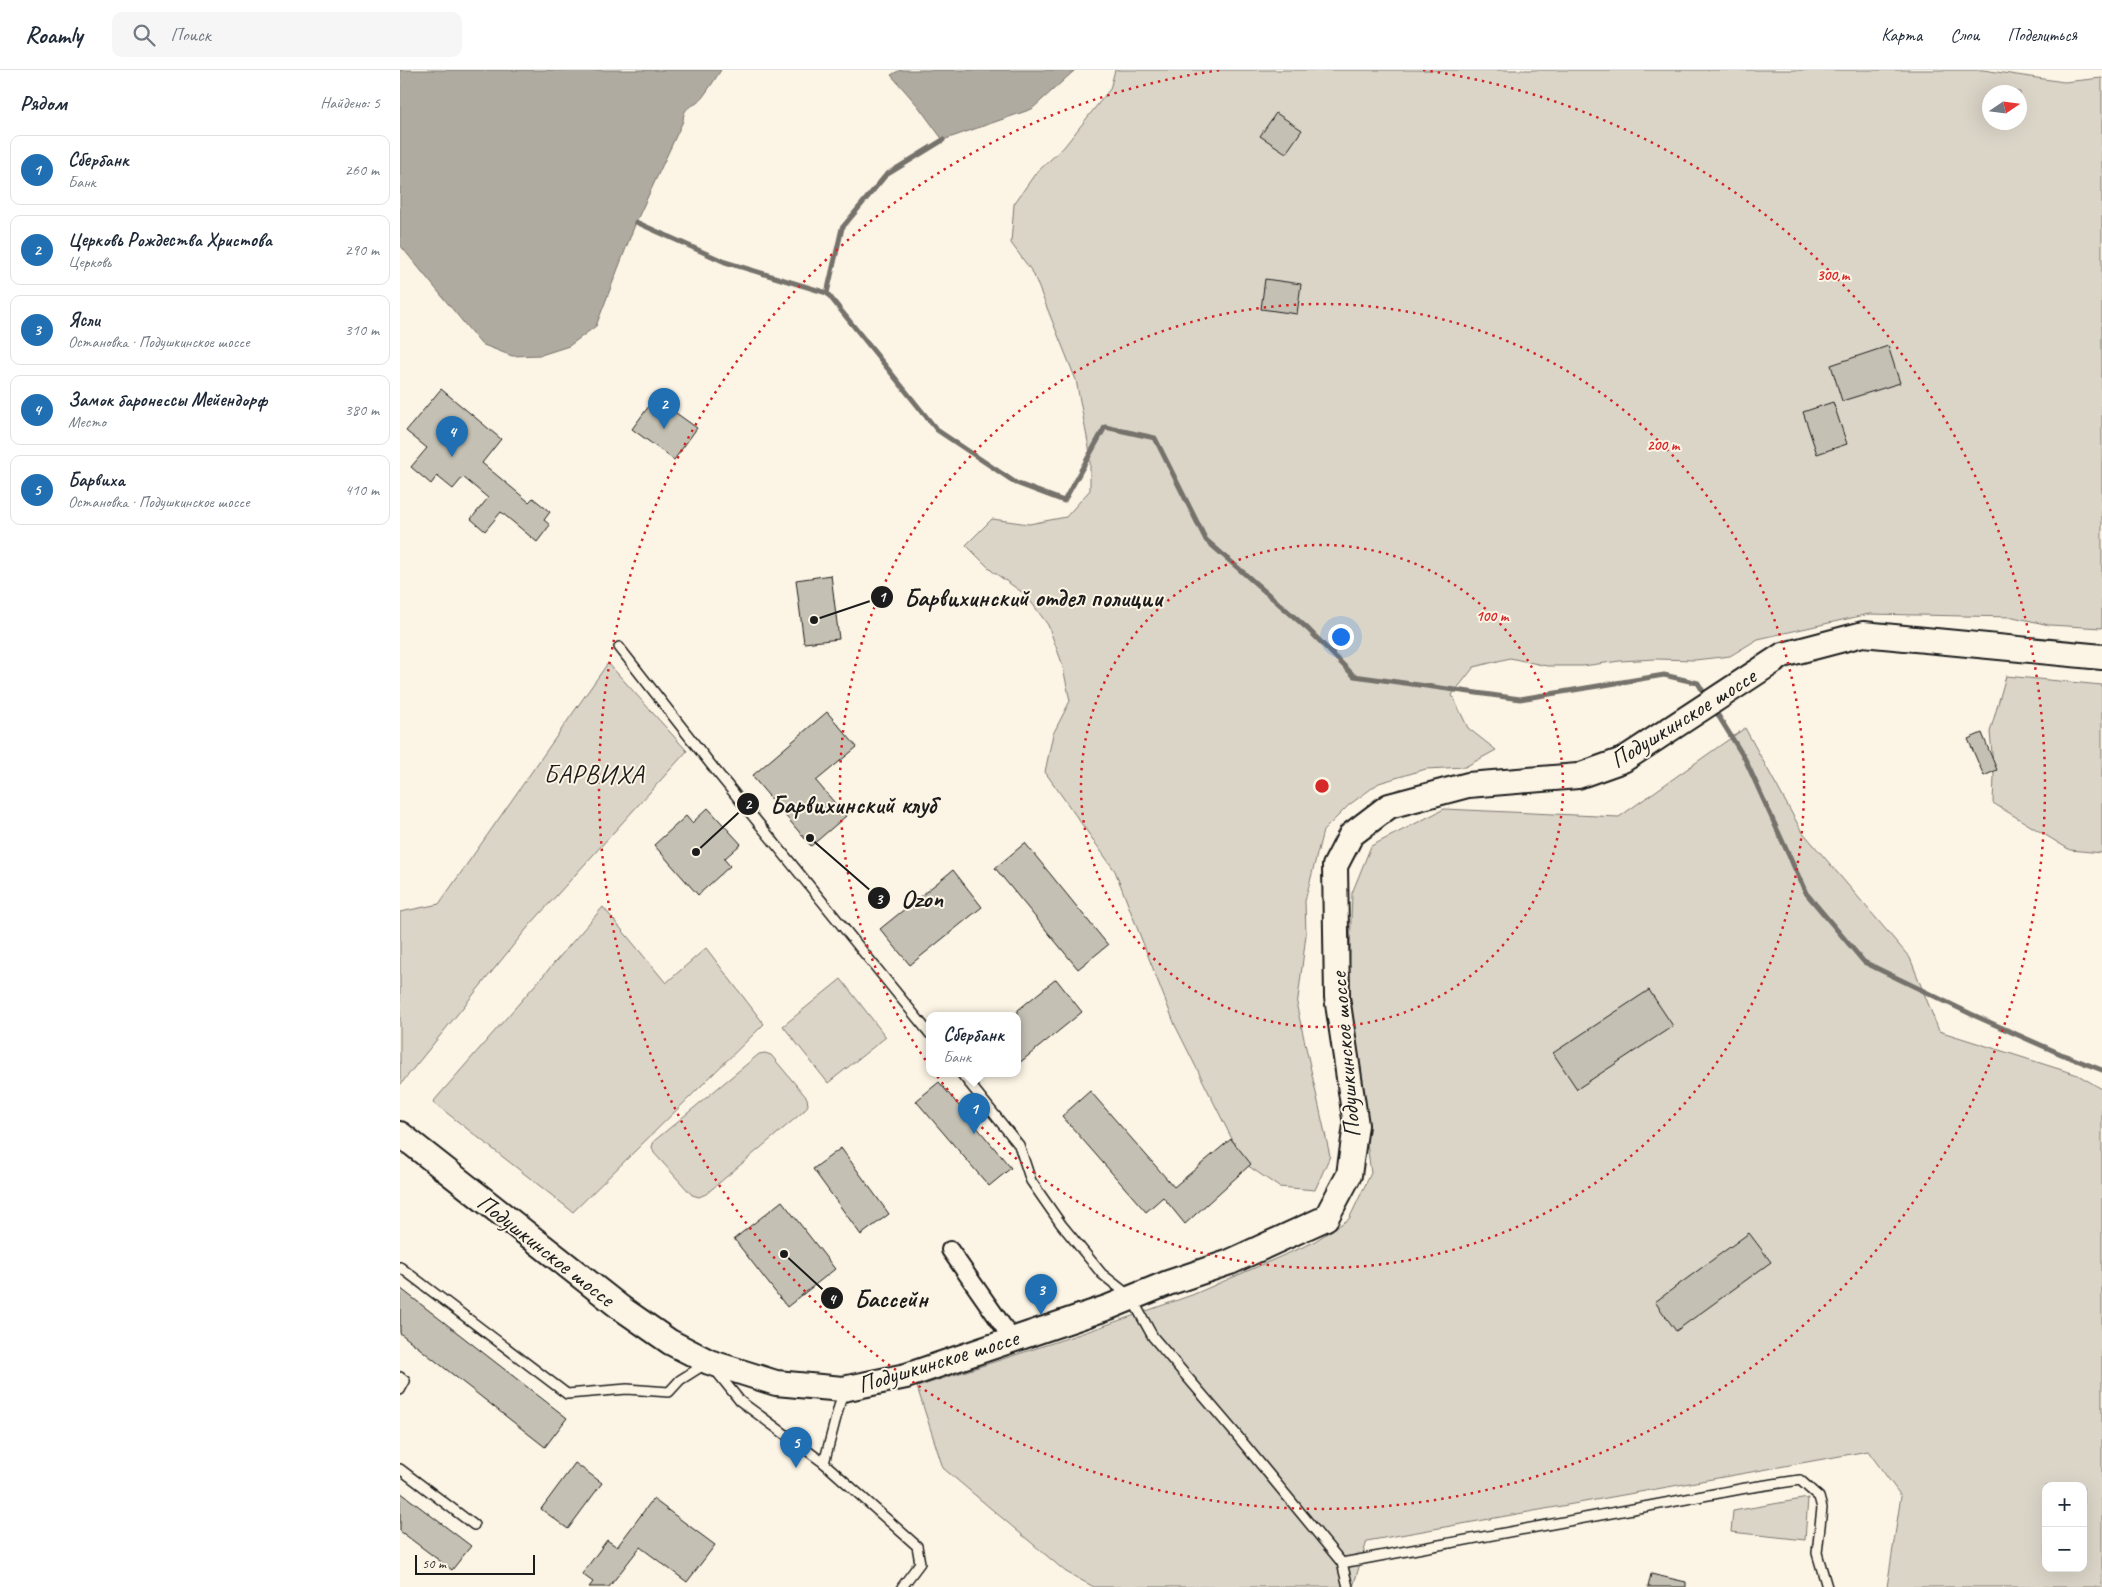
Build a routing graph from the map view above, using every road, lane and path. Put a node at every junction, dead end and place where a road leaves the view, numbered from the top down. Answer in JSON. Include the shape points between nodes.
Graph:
{"nodes":[{"id":1,"x":619,"y":647,"type":"dead end"},
{"id":2,"x":2102,"y":657,"type":"edge"},
{"id":3,"x":926,"y":1029,"type":"edge"},
{"id":4,"x":964,"y":1077,"type":"edge"},
{"id":5,"x":400,"y":1134,"type":"edge"},
{"id":6,"x":950,"y":1250,"type":"dead end"},
{"id":7,"x":400,"y":1267,"type":"edge"},
{"id":8,"x":1131,"y":1297,"type":"junction"},
{"id":9,"x":1012,"y":1339,"type":"junction"},
{"id":10,"x":709,"y":1362,"type":"junction"},
{"id":11,"x":400,"y":1377,"type":"edge"},
{"id":12,"x":843,"y":1389,"type":"junction"},
{"id":13,"x":400,"y":1390,"type":"edge"},
{"id":14,"x":824,"y":1463,"type":"junction"},
{"id":15,"x":400,"y":1469,"type":"edge"},
{"id":16,"x":474,"y":1525,"type":"dead end"},
{"id":17,"x":1342,"y":1563,"type":"junction"},
{"id":18,"x":902,"y":1587,"type":"edge"},
{"id":19,"x":1348,"y":1587,"type":"edge"},
{"id":20,"x":1827,"y":1587,"type":"edge"}],
"edges":[{"from":1,"to":3,"type":"lane"},
{"from":2,"to":8,"type":"main road","name":"Подушкинское шоссе","via":[[1863,634],[1783,655],[1614,764],[1578,776],[1468,785],[1389,806],[1351,835],[1335,866],[1337,997],[1356,1125],[1350,1175],[1326,1218],[1230,1262]]},
{"from":4,"to":8,"type":"lane","via":[[1019,1145],[1031,1181],[1061,1224],[1102,1274]]},
{"from":5,"to":10,"type":"main road","name":"Подушкинское шоссе","via":[[620,1308],[670,1342]]},
{"from":6,"to":9,"type":"street"},
{"from":7,"to":10,"type":"lane","via":[[567,1394],[627,1389],[669,1392],[680,1380]]},
{"from":8,"to":9,"type":"main road","name":"Подушкинское шоссе"},
{"from":8,"to":17,"type":"lane","via":[[1153,1337]]},
{"from":9,"to":12,"type":"main road","name":"Подушкинское шоссе","via":[[906,1376]]},
{"from":10,"to":12,"type":"main road","name":"Подушкинское шоссе","via":[[776,1382]]},
{"from":10,"to":14,"type":"lane","via":[[740,1401]]},
{"from":11,"to":13,"type":"lane","via":[[405,1381]]},
{"from":12,"to":14,"type":"lane"},
{"from":14,"to":18,"type":"lane","via":[[917,1546],[920,1563]]},
{"from":15,"to":16,"type":"lane"},
{"from":17,"to":19,"type":"lane"},
{"from":17,"to":20,"type":"lane","via":[[1800,1480],[1819,1497],[1822,1508],[1817,1553]]}]}
